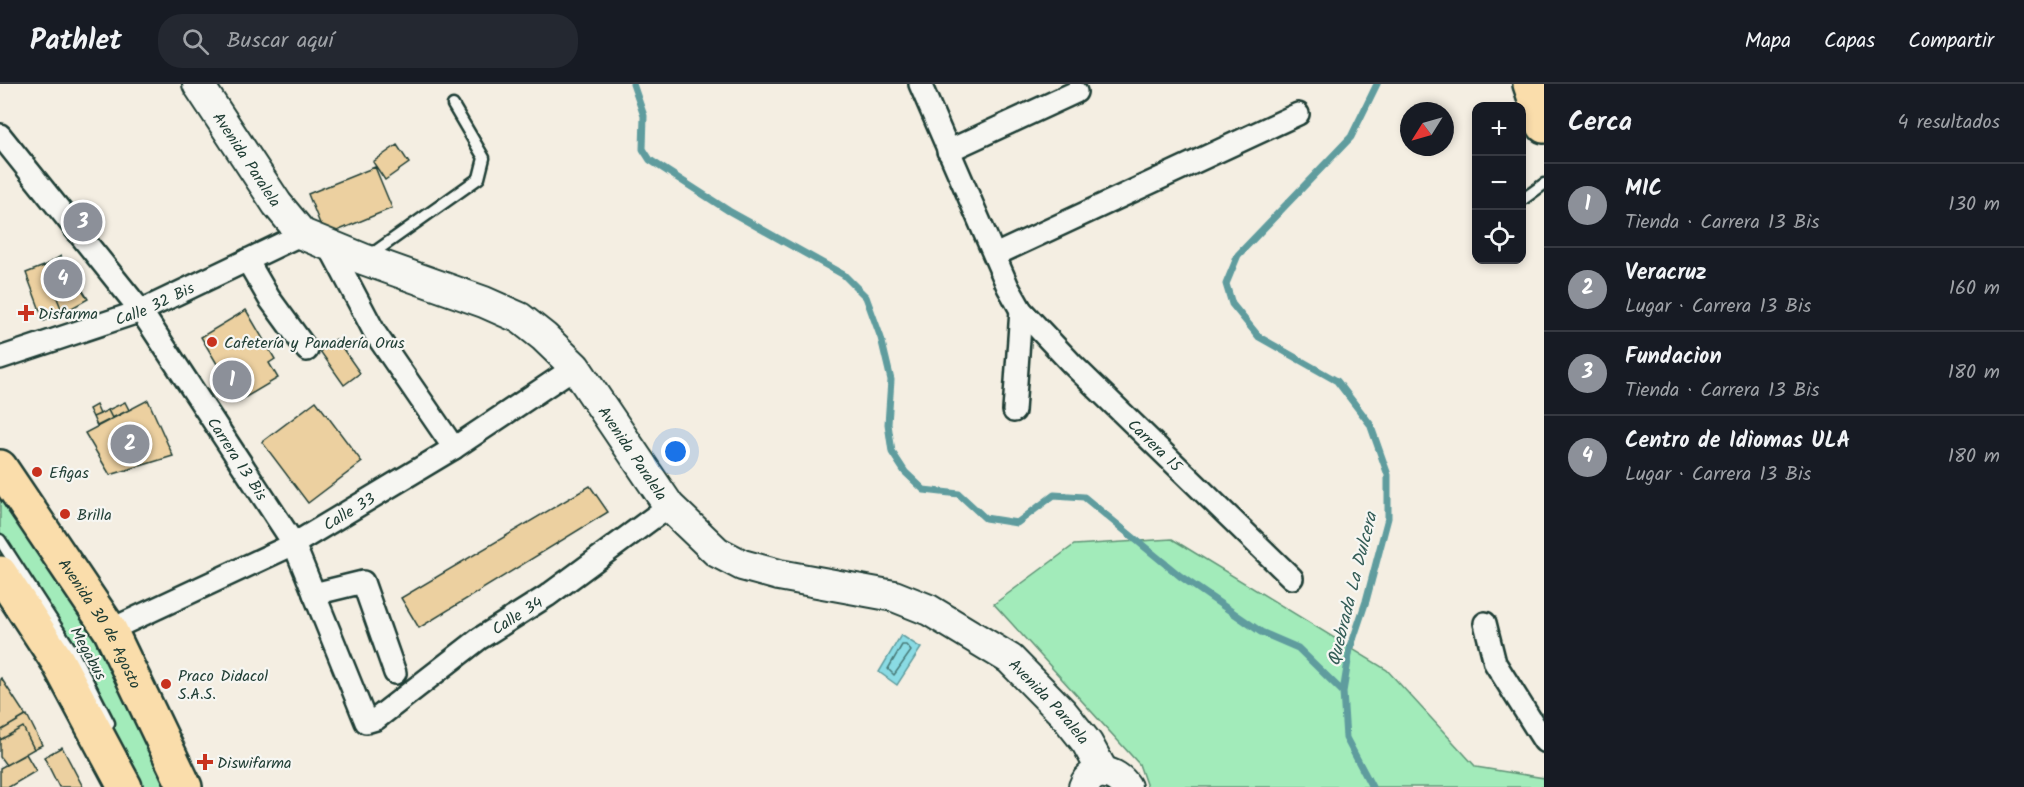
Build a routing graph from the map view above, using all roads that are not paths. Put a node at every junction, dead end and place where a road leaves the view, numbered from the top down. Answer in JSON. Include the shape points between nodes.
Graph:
{"nodes":[{"id":1,"x":198,"y":84,"type":"edge"},
{"id":2,"x":920,"y":84,"type":"edge"},
{"id":3,"x":1530,"y":84,"type":"edge"},
{"id":4,"x":1076,"y":92,"type":"dead end"},
{"id":5,"x":453,"y":105,"type":"dead end"},
{"id":6,"x":1298,"y":114,"type":"dead end"},
{"id":7,"x":1544,"y":126,"type":"edge"},
{"id":8,"x":0,"y":135,"type":"edge"},
{"id":9,"x":948,"y":151,"type":"junction"},
{"id":10,"x":1544,"y":184,"type":"edge"},
{"id":11,"x":1526,"y":197,"type":"edge"},
{"id":12,"x":315,"y":239,"type":"junction"},
{"id":13,"x":995,"y":255,"type":"junction"},
{"id":14,"x":247,"y":260,"type":"junction"},
{"id":15,"x":363,"y":260,"type":"junction"},
{"id":16,"x":1022,"y":310,"type":"junction"},
{"id":17,"x":141,"y":311,"type":"junction"},
{"id":18,"x":307,"y":350,"type":"dead end"},
{"id":19,"x":0,"y":358,"type":"edge"},
{"id":20,"x":575,"y":367,"type":"junction"},
{"id":21,"x":1014,"y":411,"type":"dead end"},
{"id":22,"x":454,"y":448,"type":"junction"},
{"id":23,"x":0,"y":467,"type":"edge"},
{"id":24,"x":669,"y":506,"type":"junction"},
{"id":25,"x":0,"y":540,"type":"edge"},
{"id":26,"x":294,"y":544,"type":"junction"},
{"id":27,"x":0,"y":573,"type":"edge"},
{"id":28,"x":1292,"y":578,"type":"dead end"},
{"id":29,"x":314,"y":594,"type":"junction"},
{"id":30,"x":1485,"y":623,"type":"dead end"},
{"id":31,"x":110,"y":630,"type":"junction"},
{"id":32,"x":395,"y":673,"type":"dead end"},
{"id":33,"x":366,"y":722,"type":"joint"},
{"id":34,"x":115,"y":735,"type":"dead end"},
{"id":35,"x":1543,"y":740,"type":"edge"},
{"id":36,"x":1104,"y":782,"type":"edge"},
{"id":37,"x":125,"y":787,"type":"edge"},
{"id":38,"x":185,"y":787,"type":"edge"}],
"edges":[{"from":1,"to":12,"type":"main road","name":"Avenida Paralela","via":[[277,204]]},
{"from":2,"to":9,"type":"street","name":"Carrera 15"},
{"from":3,"to":7,"type":"main road"},
{"from":4,"to":9,"type":"street"},
{"from":5,"to":15,"type":"lane","via":[[484,158],[479,178]]},
{"from":6,"to":13,"type":"street"},
{"from":8,"to":17,"type":"street","name":"Carrera 13 Bis"},
{"from":9,"to":13,"type":"street","name":"Carrera 15"},
{"from":10,"to":11,"type":"lane"},
{"from":12,"to":14,"type":"street","name":"Calle 32 Bis"},
{"from":12,"to":15,"type":"main road","name":"Avenida Paralela"},
{"from":12,"to":22,"type":"street"},
{"from":13,"to":16,"type":"street","name":"Carrera 15"},
{"from":14,"to":17,"type":"street","name":"Calle 32 Bis"},
{"from":14,"to":18,"type":"street"},
{"from":15,"to":20,"type":"main road","name":"Avenida Paralela","via":[[520,318]]},
{"from":16,"to":21,"type":"street"},
{"from":16,"to":28,"type":"street","name":"Carrera 15","via":[[1072,364]]},
{"from":17,"to":19,"type":"street","name":"Calle 32 Bis"},
{"from":17,"to":26,"type":"street","name":"Carrera 13 Bis"},
{"from":20,"to":22,"type":"street","name":"Calle 33"},
{"from":20,"to":24,"type":"main road","name":"Avenida Paralela"},
{"from":22,"to":26,"type":"street","name":"Calle 33"},
{"from":23,"to":31,"type":"main road","name":"Avenida 30 de Agosto"},
{"from":24,"to":33,"type":"street","name":"Calle 34","via":[[547,596],[478,639],[376,719]]},
{"from":24,"to":36,"type":"main road","name":"Avenida Paralela","via":[[717,552],[742,565],[894,596],[929,610],[1010,659],[1087,743]]},
{"from":25,"to":34,"type":"lane","name":"Megabus","via":[[72,651]]},
{"from":26,"to":29,"type":"street","name":"Carrera 13 Bis"},
{"from":26,"to":31,"type":"street","name":"Calle 33"},
{"from":27,"to":37,"type":"main road","via":[[57,660]]},
{"from":29,"to":32,"type":"street","via":[[363,582]]},
{"from":29,"to":33,"type":"street","name":"Carrera 13 Bis"},
{"from":30,"to":35,"type":"street","via":[[1495,663]]},
{"from":31,"to":38,"type":"main road","name":"Avenida 30 de Agosto"}]}
